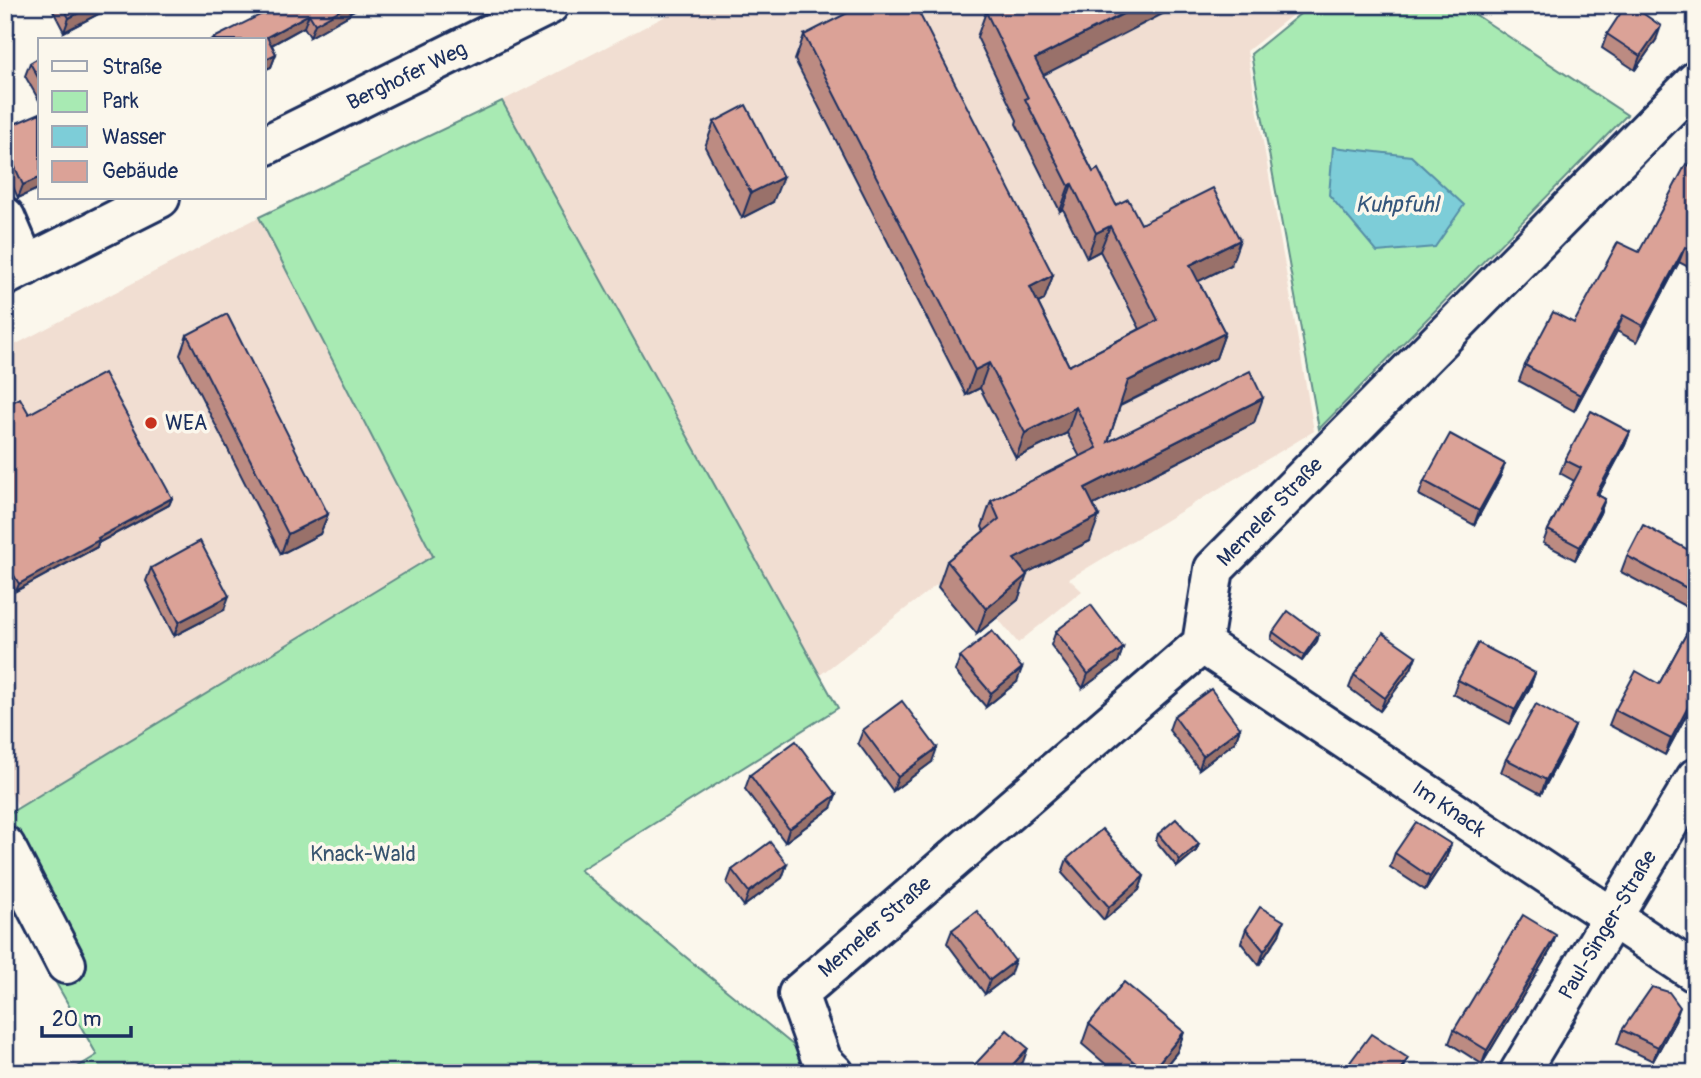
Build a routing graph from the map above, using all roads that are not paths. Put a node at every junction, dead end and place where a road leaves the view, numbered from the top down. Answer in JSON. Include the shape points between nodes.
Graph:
{"nodes":[{"id":1,"x":549,"y":5,"type":"edge"},
{"id":2,"x":1696,"y":81,"type":"edge"},
{"id":3,"x":266,"y":145,"type":"edge"},
{"id":4,"x":156,"y":200,"type":"edge"},
{"id":5,"x":5,"y":217,"type":"edge"},
{"id":6,"x":16,"y":271,"type":"edge"},
{"id":7,"x":1202,"y":644,"type":"junction"},
{"id":8,"x":1696,"y":778,"type":"edge"},
{"id":9,"x":5,"y":846,"type":"edge"},
{"id":10,"x":1613,"y":918,"type":"junction"},
{"id":11,"x":66,"y":964,"type":"dead end"},
{"id":12,"x":1696,"y":974,"type":"edge"},
{"id":13,"x":834,"y":1073,"type":"edge"},
{"id":14,"x":1518,"y":1073,"type":"edge"}],
"edges":[{"from":1,"to":3,"type":"street","name":"Berghofer Weg"},
{"from":2,"to":7,"type":"street","name":"Memeler Straße","via":[[1214,569]]},
{"from":4,"to":6,"type":"street"},
{"from":5,"to":6,"type":"street"},
{"from":7,"to":10,"type":"street","name":"Im Knack"},
{"from":7,"to":13,"type":"street","name":"Memeler Straße","via":[[797,994],[822,1061]]},
{"from":8,"to":10,"type":"street","name":"Paul-Singer-Straße"},
{"from":9,"to":11,"type":"street"},
{"from":10,"to":12,"type":"street","name":"Im Knack"},
{"from":10,"to":14,"type":"street","name":"Paul-Singer-Straße"}]}
